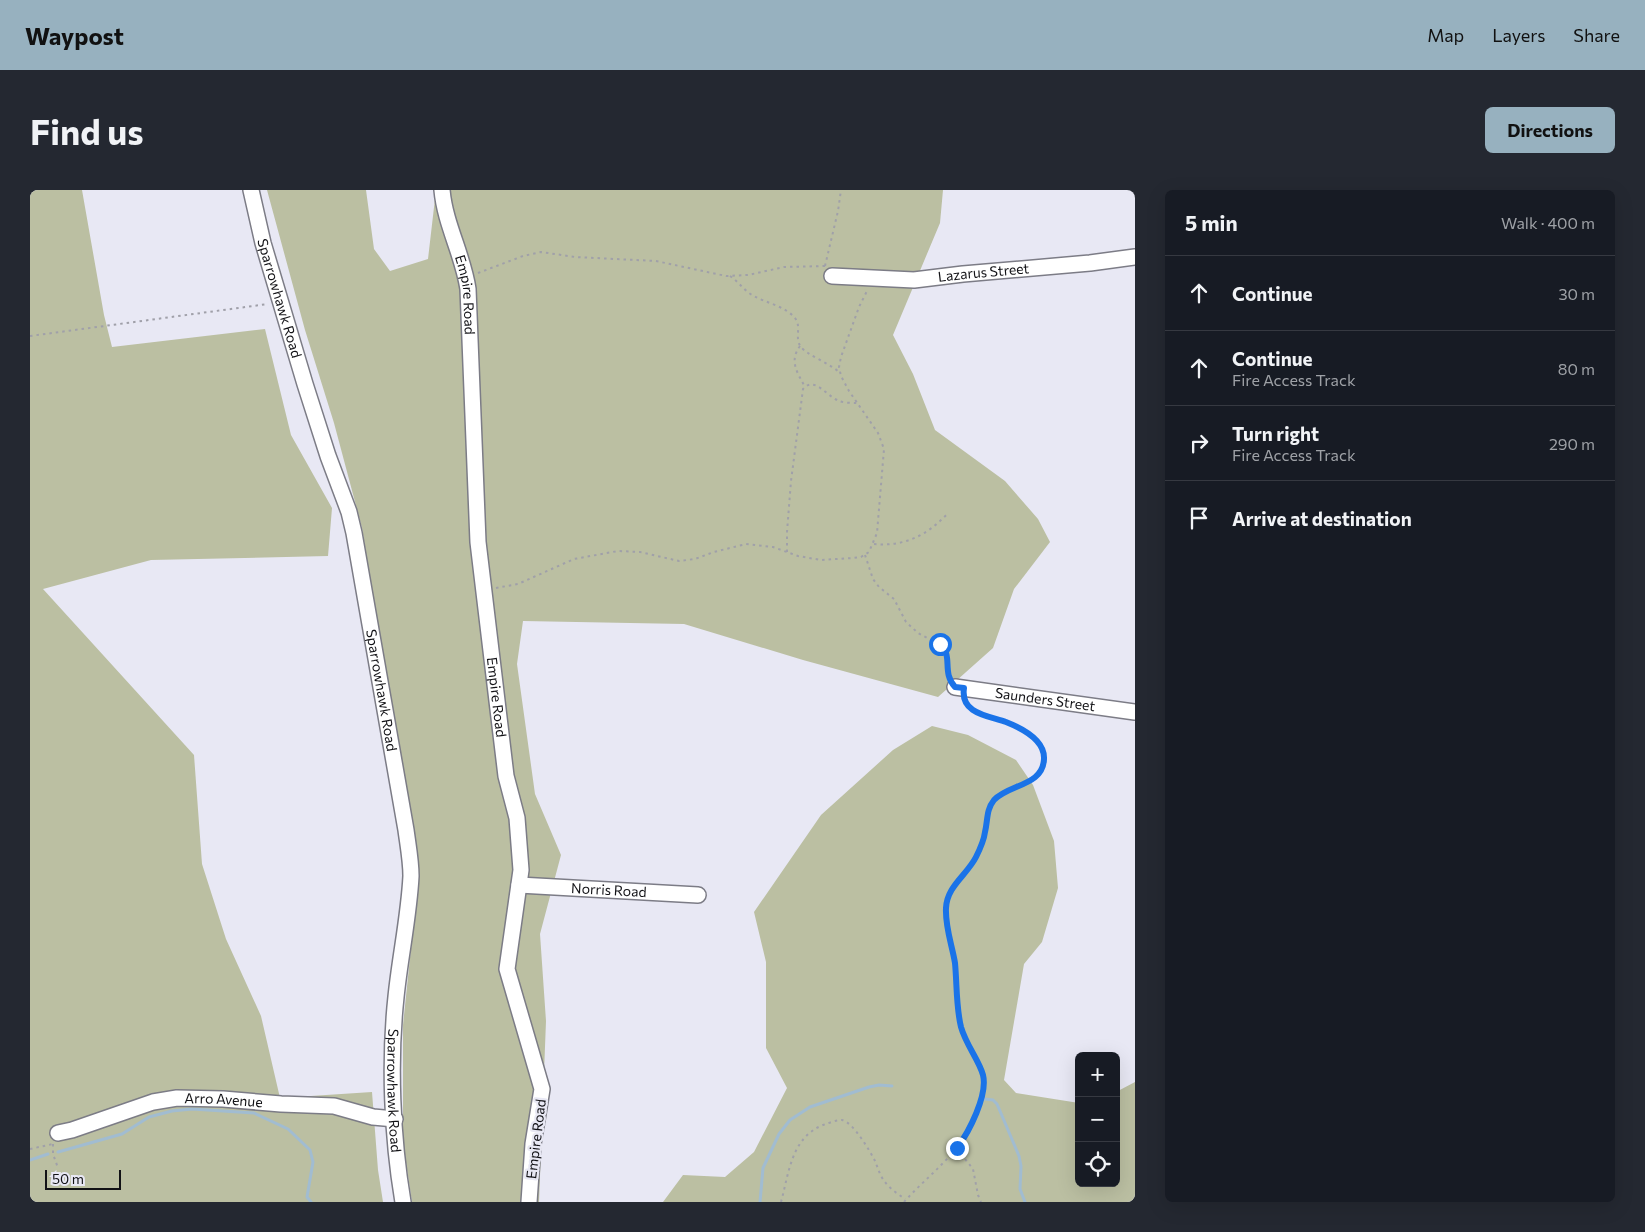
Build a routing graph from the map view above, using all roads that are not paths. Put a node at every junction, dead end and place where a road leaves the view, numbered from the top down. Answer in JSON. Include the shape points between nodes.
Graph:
{"nodes":[{"id":1,"x":251,"y":190,"type":"edge"},
{"id":2,"x":442,"y":190,"type":"edge"},
{"id":3,"x":1135,"y":257,"type":"edge"},
{"id":4,"x":828,"y":271,"type":"road end"},
{"id":5,"x":959,"y":688,"type":"road end"},
{"id":6,"x":1135,"y":712,"type":"edge"},
{"id":7,"x":519,"y":885,"type":"junction"},
{"id":8,"x":698,"y":894,"type":"dead end"},
{"id":9,"x":395,"y":1119,"type":"junction"},
{"id":10,"x":58,"y":1133,"type":"dead end"},
{"id":11,"x":403,"y":1202,"type":"edge"},
{"id":12,"x":529,"y":1202,"type":"edge"}],
"edges":[{"from":1,"to":9,"type":"street","name":"Sparrowhawk Road","via":[[263,243],[318,427],[354,532],[409,850],[411,875],[393,1038]]},
{"from":2,"to":7,"type":"street","name":"Empire Road","via":[[468,289],[478,542],[506,776],[517,818]]},
{"from":3,"to":4,"type":"street","name":"Lazarus Street","via":[[914,280]]},
{"from":5,"to":6,"type":"street","name":"Saunders Street"},
{"from":7,"to":8,"type":"street","name":"Norris Road"},
{"from":7,"to":12,"type":"street","name":"Empire Road","via":[[507,968],[542,1089],[533,1144]]},
{"from":9,"to":10,"type":"street","name":"Arro Avenue","via":[[373,1117],[334,1106],[177,1098],[140,1106]]},
{"from":9,"to":11,"type":"street","name":"Sparrowhawk Road"}]}
